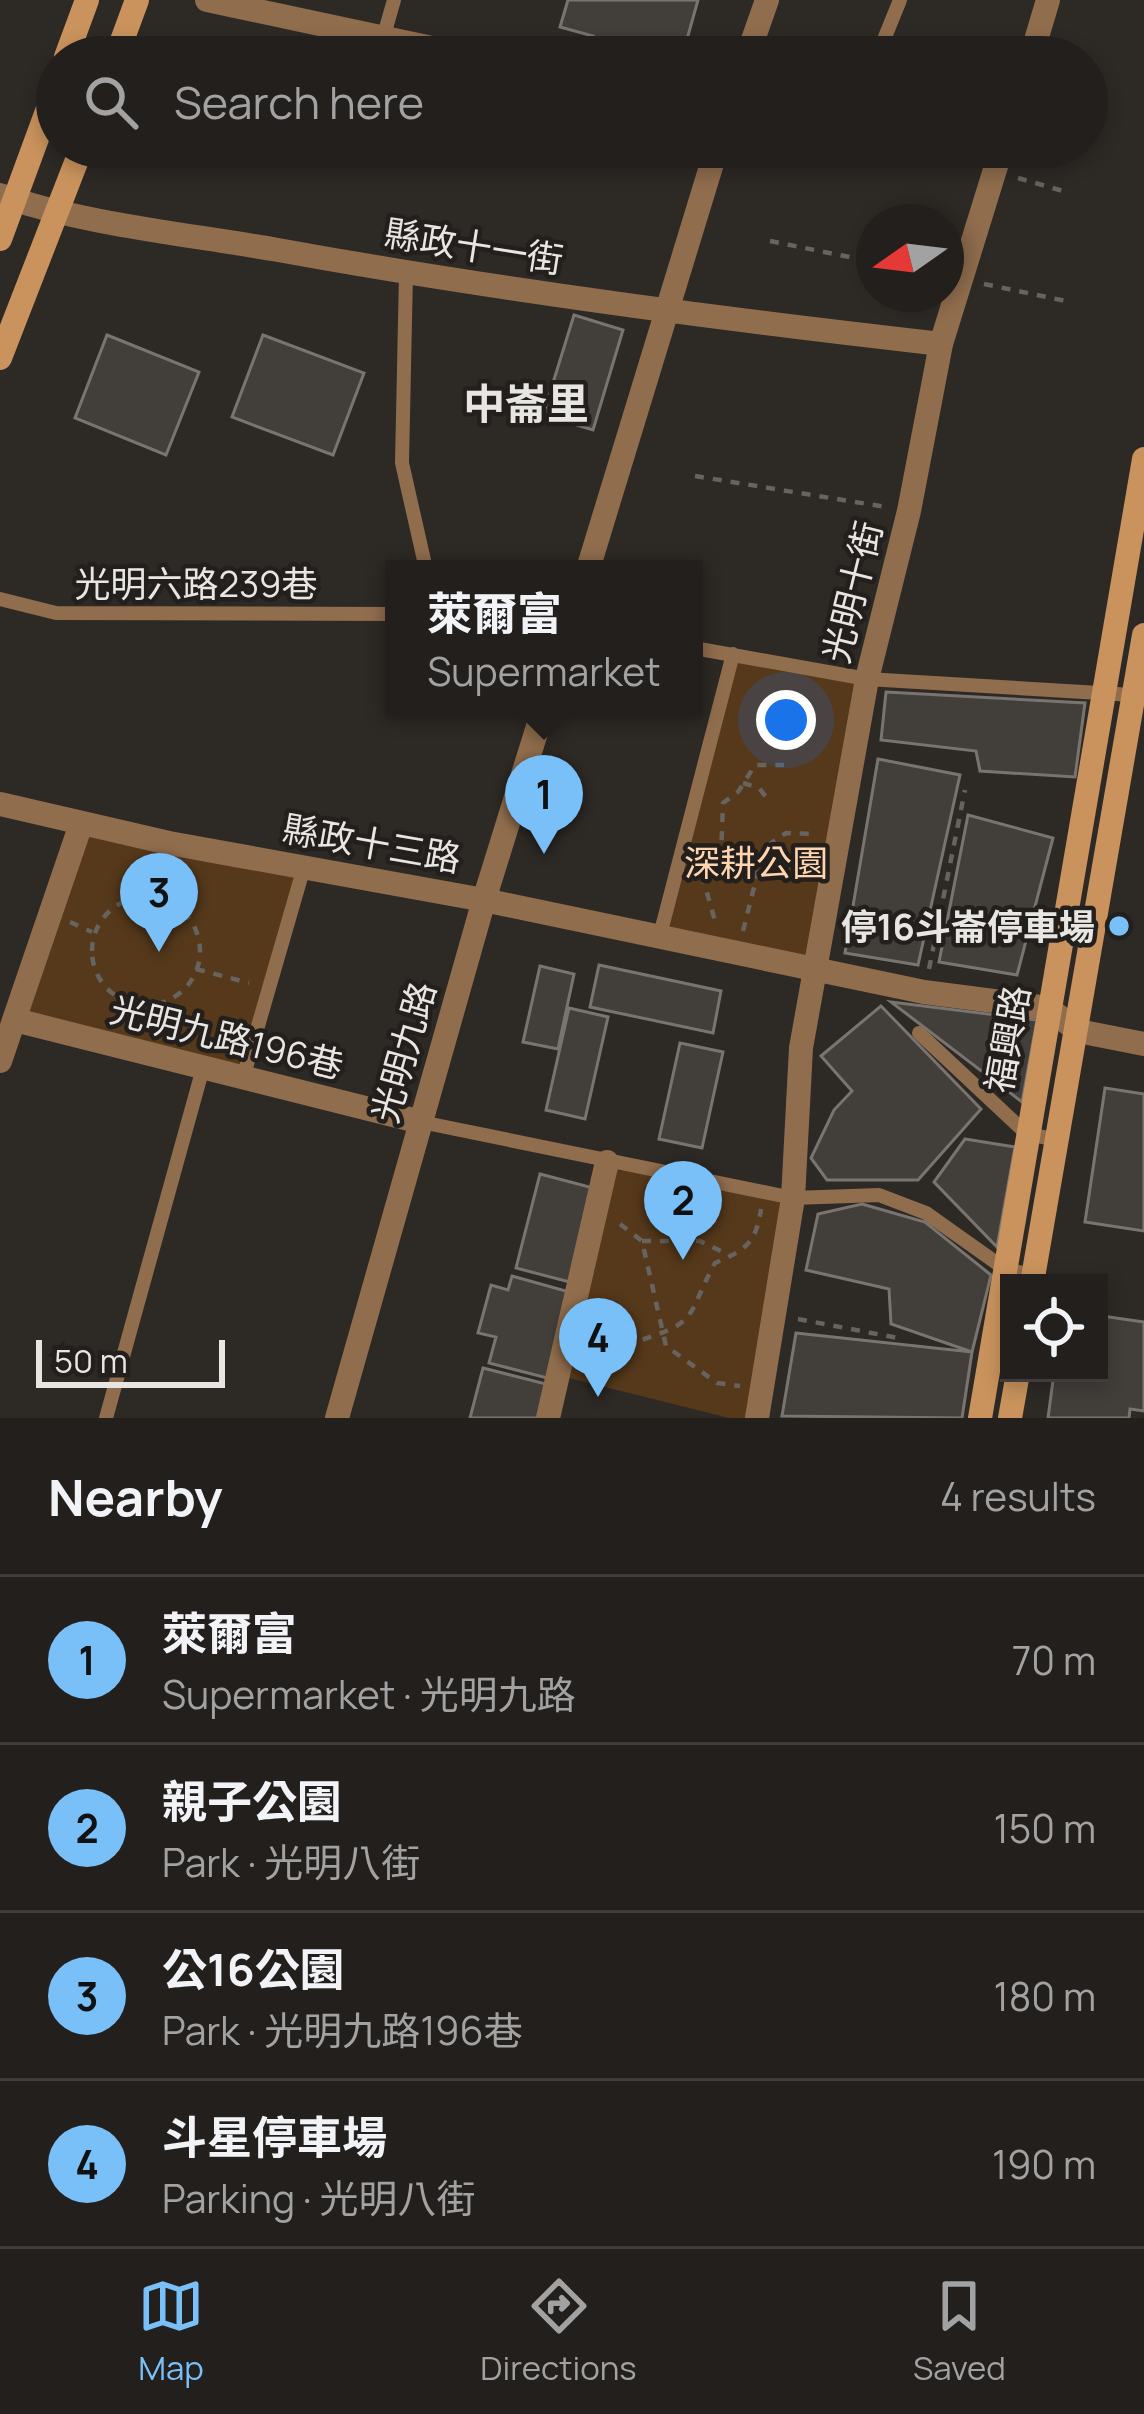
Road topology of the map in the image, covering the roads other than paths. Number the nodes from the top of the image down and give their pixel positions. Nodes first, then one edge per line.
1 (87, 0) edge
2 (137, 0) edge
3 (207, 0) edge
4 (394, 0) edge
5 (766, 0) edge
6 (900, 0) edge
7 (1048, 0) edge
8 (383, 35) junction
9 (74, 36) edge
10 (124, 36) edge
11 (387, 36) edge
12 (754, 36) edge
13 (885, 36) edge
14 (1037, 36) edge
15 (36, 132) edge
16 (74, 168) edge
17 (712, 168) edge
18 (996, 168) edge
19 (8, 197) edge
20 (58, 210) junction
21 (0, 239) edge
22 (406, 273) junction
23 (668, 313) junction
24 (941, 344) junction
25 (0, 358) edge
26 (1144, 459) edge
27 (424, 560) edge
28 (591, 560) edge
29 (0, 599) edge
30 (385, 614) edge
31 (1144, 635) edge
32 (703, 649) edge
33 (733, 654) junction
34 (867, 679) junction
35 (1106, 694) junction
36 (1133, 695) junction
37 (541, 716) edge
38 (0, 804) edge
39 (81, 824) junction
40 (304, 867) junction
41 (484, 900) junction
42 (660, 935) junction
43 (814, 967) junction
44 (1048, 1008) junction
45 (15, 1020) junction
46 (1078, 1031) junction
47 (920, 1033) dead end
48 (1144, 1045) edge
49 (0, 1061) edge
50 (203, 1068) junction
51 (243, 1078) junction
52 (421, 1122) junction
53 (1027, 1134) junction
54 (1059, 1140) junction
55 (607, 1162) junction
56 (793, 1198) junction
57 (1005, 1269) junction
58 (1019, 1274) edge
59 (1034, 1274) edge
60 (1016, 1382) edge
61 (106, 1418) edge
62 (337, 1418) edge
63 (548, 1418) edge
64 (758, 1418) edge
65 (980, 1418) edge
66 (1010, 1418) edge

1 - 9 street
2 - 10 street
3 - 8 street
4 - 8 lane
5 - 12 street
6 - 13 lane
7 - 14 street
8 - 11 street
15 - 19 street
16 - 20 street
17 - 23 street
18 - 24 street, 光明十街
19 - 20 street, 縣政十一街
19 - 21 street
20 - 22 street, 縣政十一街
20 - 25 street
22 - 23 street, 縣政十一街
22 - 27 lane
23 - 24 street, 縣政十一街
23 - 28 street
24 - 34 street, 光明十街
26 - 35 street, 福興路
29 - 30 lane, 光明六路239巷
31 - 36 street, 福興路
32 - 33 lane
33 - 34 lane
33 - 42 lane
34 - 35 lane
34 - 43 street, 光明十街
35 - 36 lane
35 - 44 street, 福興路
36 - 46 street, 福興路
37 - 41 street, 光明九路
38 - 39 street, 縣政十三路
39 - 40 street, 縣政十三路
39 - 45 street
40 - 41 street, 縣政十三路
40 - 51 lane
41 - 42 street, 縣政十三路
41 - 52 street, 光明九路
42 - 43 street, 縣政十三路
43 - 44 street, 縣政十三路
43 - 56 street, 光明十街
44 - 46 street
44 - 53 street, 福興路
45 - 49 street
45 - 50 street, 光明九路196巷
46 - 48 street
46 - 54 street, 福興路
47 - 53 lane
50 - 51 street, 光明九路196巷
50 - 61 lane
51 - 52 street, 光明九路196巷
52 - 55 lane
52 - 62 street, 光明九路
53 - 54 lane
53 - 57 street, 福興路
54 - 59 street, 福興路
55 - 56 lane
55 - 63 street
56 - 57 lane
56 - 64 street, 光明十街
57 - 58 lane
57 - 65 street, 福興路
60 - 66 street

